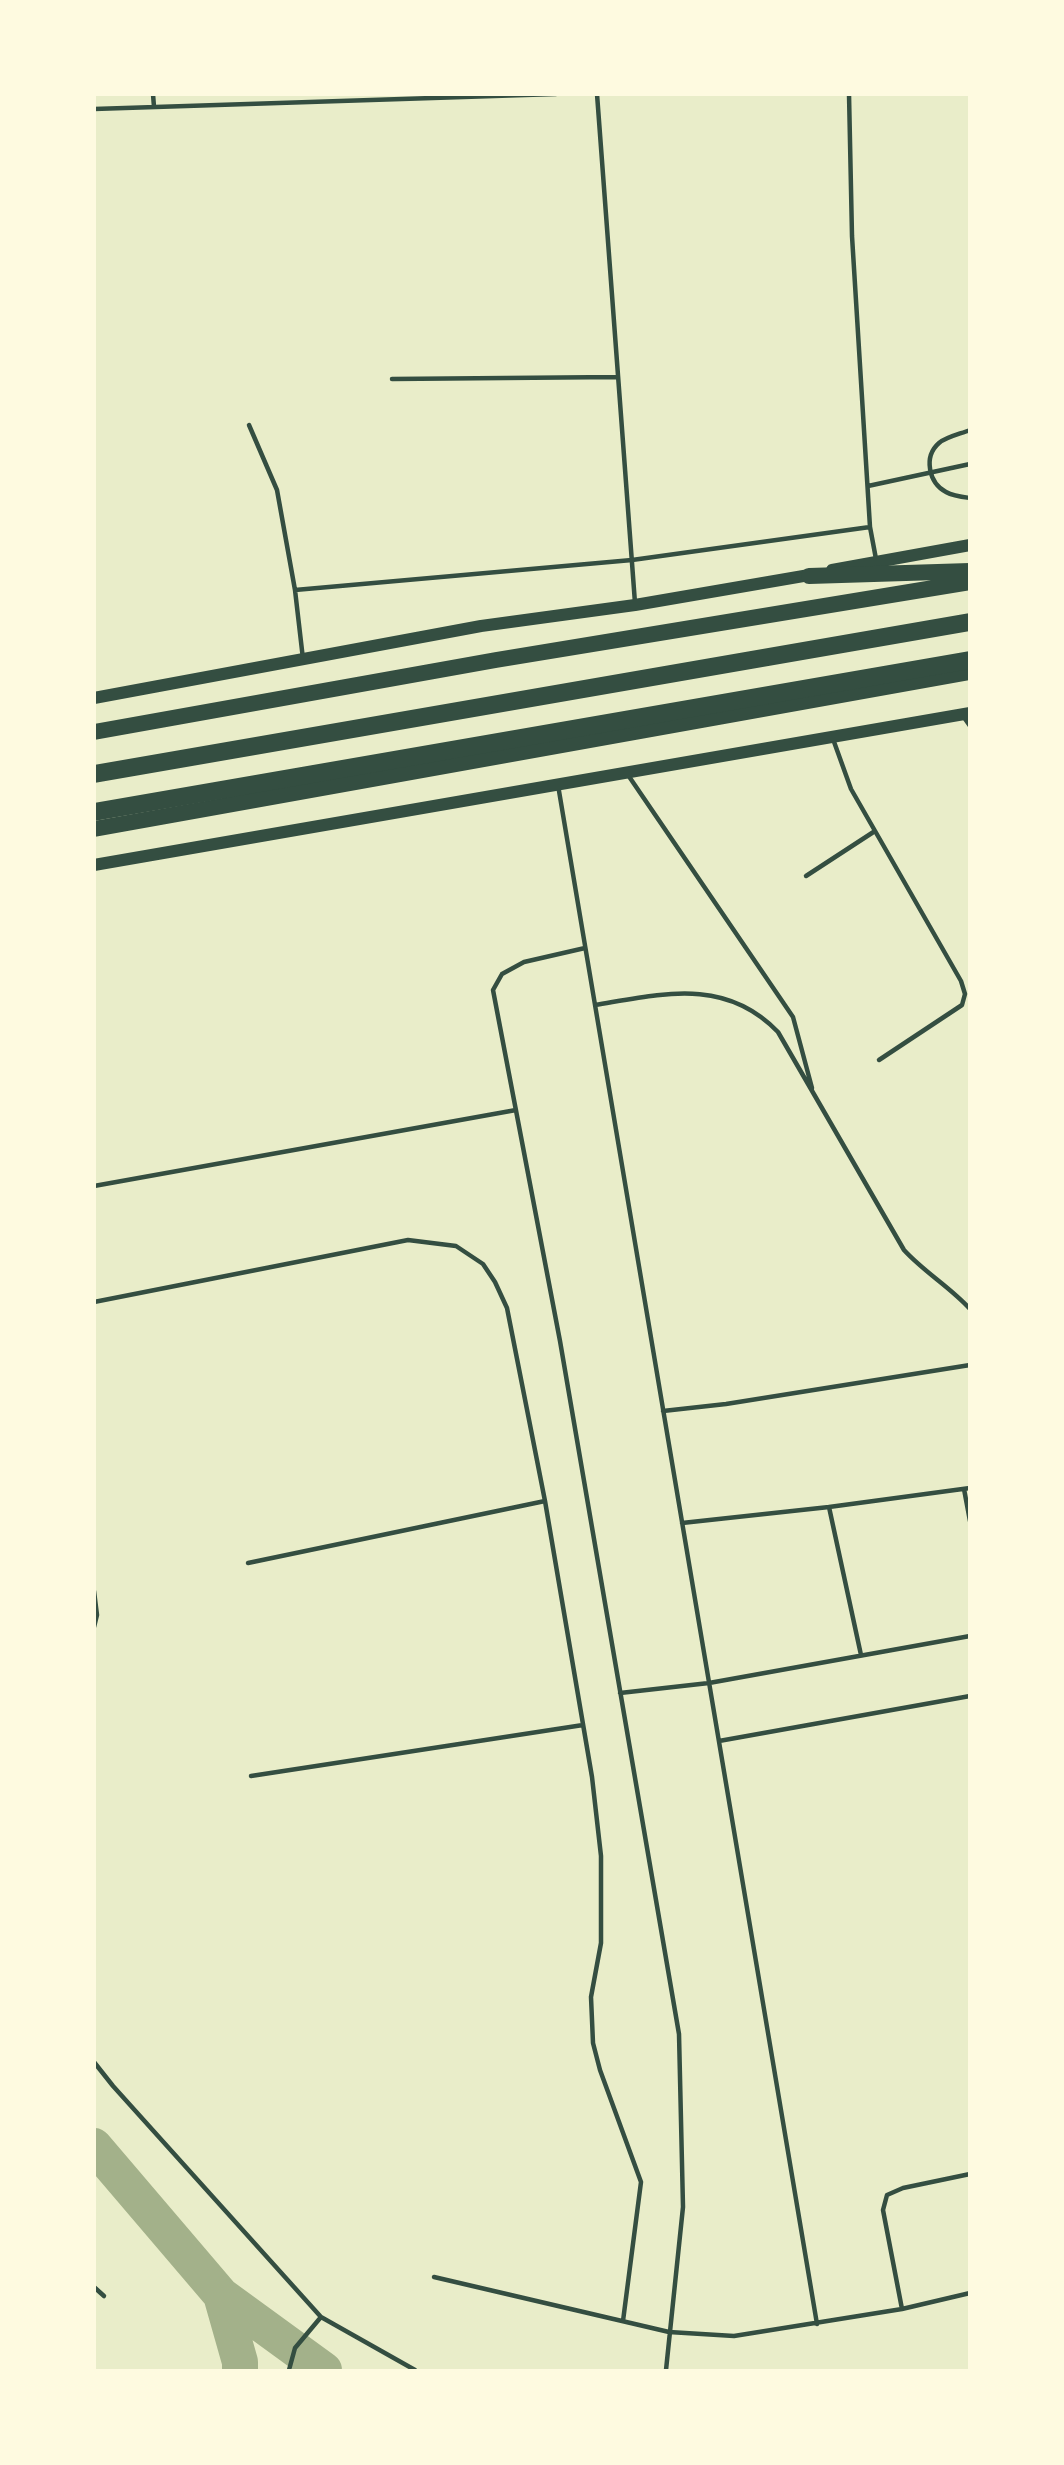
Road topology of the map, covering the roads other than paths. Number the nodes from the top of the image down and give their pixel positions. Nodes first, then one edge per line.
1 (153, 94) edge
2 (556, 94) edge
3 (597, 94) edge
4 (849, 94) edge
5 (471, 96) edge
6 (154, 107) junction
7 (94, 109) edge
8 (618, 377) junction
9 (392, 380) dead end
10 (249, 425) dead end
11 (969, 430) edge
12 (969, 464) edge
13 (930, 473) junction
14 (868, 486) junction
15 (969, 498) edge
16 (870, 526) junction
17 (969, 545) edge
18 (632, 560) junction
19 (877, 562) junction
20 (969, 571) edge
21 (809, 576) junction
22 (969, 582) edge
23 (295, 590) junction
24 (635, 605) junction
25 (969, 622) edge
26 (303, 659) junction
27 (969, 660) edge
28 (969, 672) edge
29 (94, 698) edge
30 (965, 713) edge
31 (969, 726) edge
32 (94, 732) edge
33 (832, 736) junction
34 (627, 772) junction
35 (94, 774) edge
36 (558, 784) junction
37 (94, 812) edge
38 (94, 829) edge
39 (875, 831) junction
40 (94, 865) edge
41 (806, 876) dead end
42 (585, 948) junction
43 (595, 1005) junction
44 (879, 1060) dead end
45 (814, 1096) junction
46 (516, 1110) junction
47 (94, 1186) edge
48 (94, 1302) edge
49 (969, 1309) edge
50 (969, 1365) edge
51 (663, 1411) junction
52 (967, 1488) edge
53 (545, 1501) junction
54 (830, 1507) junction
55 (969, 1521) edge
56 (682, 1523) junction
57 (248, 1563) dead end
58 (94, 1591) edge
59 (94, 1627) edge
60 (969, 1636) edge
61 (861, 1655) junction
62 (709, 1683) junction
63 (620, 1693) junction
64 (969, 1696) edge
65 (583, 1725) junction
66 (719, 1741) junction
67 (251, 1776) dead end
68 (94, 2062) edge
69 (969, 2174) edge
70 (434, 2277) dead end
71 (94, 2287) edge
72 (969, 2293) edge
73 (104, 2296) dead end
74 (902, 2309) junction
75 (321, 2317) junction
76 (623, 2321) junction
77 (817, 2324) junction
78 (669, 2332) junction
79 (289, 2370) edge
80 (415, 2370) edge
81 (666, 2370) edge

1 - 6 lane
2 - 5 lane
3 - 8 lane
4 - 14 lane
5 - 6 lane
6 - 7 lane
8 - 9 lane
8 - 18 lane
10 - 23 lane
11 - 13 lane
12 - 13 lane
13 - 14 lane
13 - 15 lane
14 - 16 lane
16 - 18 lane
16 - 19 lane
17 - 19 main road
18 - 23 lane
18 - 24 lane
19 - 21 main road
20 - 21 highway
21 - 24 main road
22 - 32 highway
23 - 26 lane
24 - 26 main road
25 - 35 highway
26 - 29 main road
27 - 37 highway
28 - 38 highway
30 - 31 lane
30 - 33 main road
33 - 34 main road
33 - 39 lane
34 - 36 main road
34 - 45 lane
36 - 40 main road
36 - 42 lane
39 - 41 lane
39 - 44 lane
42 - 43 lane
42 - 46 lane
43 - 45 lane
43 - 51 lane
45 - 49 lane
46 - 47 lane
46 - 63 lane
48 - 53 lane
50 - 51 lane
51 - 56 lane
52 - 54 lane
52 - 55 lane
53 - 57 lane
53 - 65 lane
54 - 56 lane
54 - 61 lane
56 - 62 lane
58 - 59 lane
60 - 61 lane
61 - 62 lane
62 - 63 lane
62 - 66 lane
63 - 78 lane
64 - 66 lane
65 - 67 lane
65 - 76 lane
66 - 77 lane
68 - 75 lane
69 - 74 lane
70 - 76 lane
71 - 73 lane
72 - 74 lane
74 - 77 lane
75 - 79 lane
75 - 80 lane
76 - 78 lane
77 - 78 lane
78 - 81 lane

